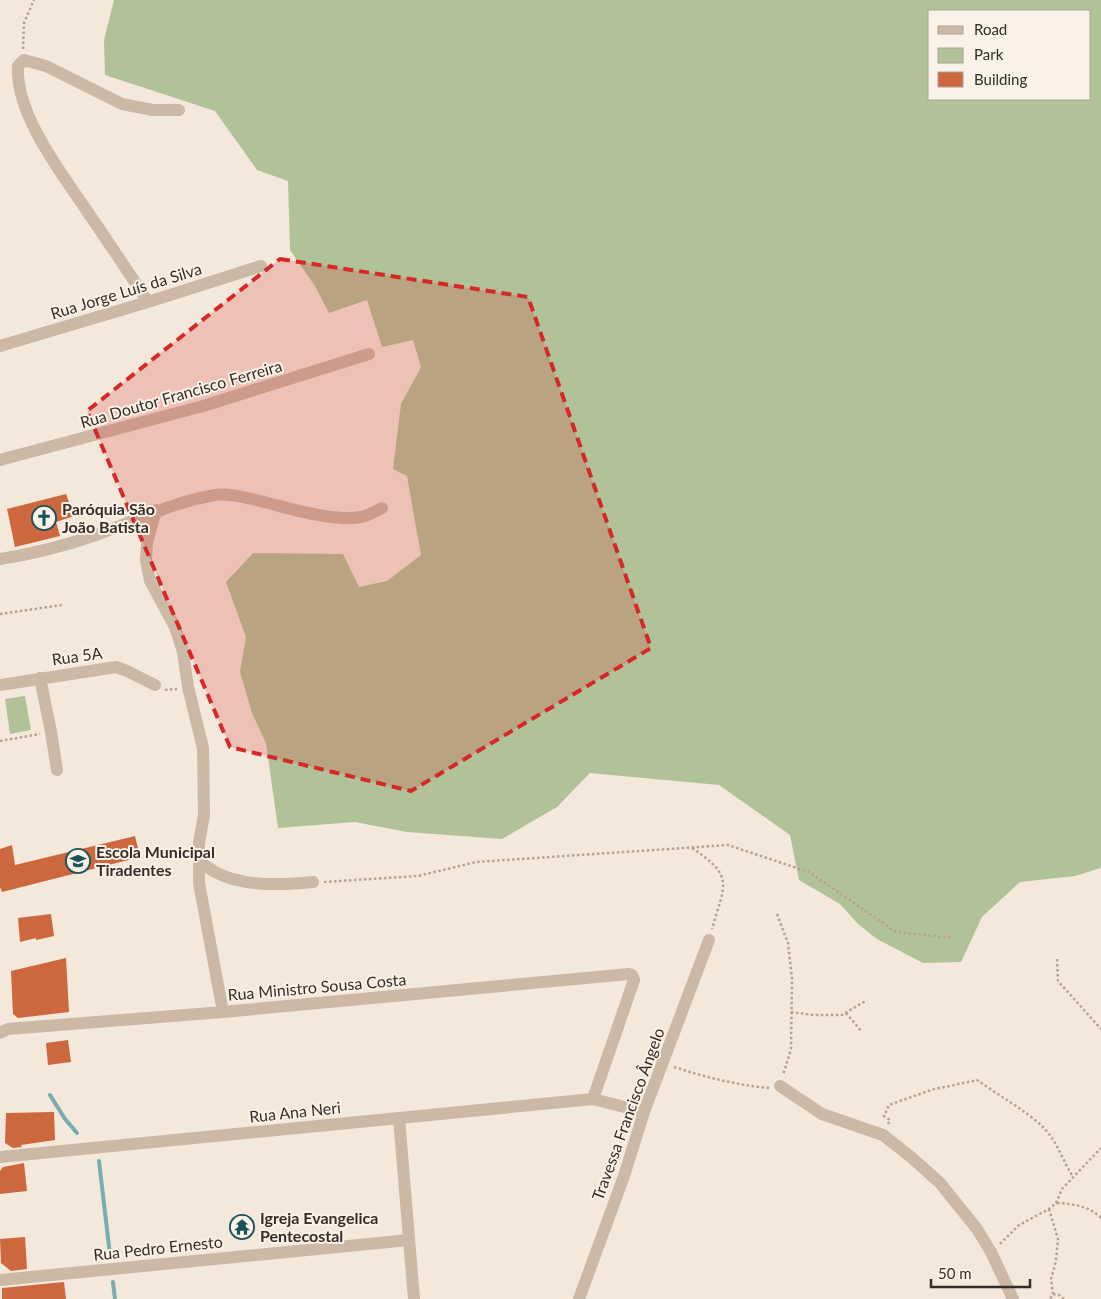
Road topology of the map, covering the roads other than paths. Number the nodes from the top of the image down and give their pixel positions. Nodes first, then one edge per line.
1 (179, 110) dead end
2 (261, 266) dead end
3 (148, 302) junction
4 (0, 346) edge
5 (369, 354) dead end
6 (0, 460) edge
7 (382, 508) dead end
8 (156, 510) junction
9 (0, 559) edge
10 (40, 678) junction
11 (0, 685) edge
12 (155, 685) road end
13 (57, 770) dead end
14 (199, 861) junction
15 (313, 882) road end
16 (709, 940) road end
17 (223, 1012) junction
18 (0, 1033) edge
19 (780, 1086) road end
20 (593, 1099) junction
21 (644, 1112) junction
22 (399, 1118) junction
23 (0, 1156) edge
24 (409, 1240) junction
25 (0, 1280) edge
26 (414, 1299) edge
27 (579, 1299) edge
28 (1013, 1299) edge

1 - 3 street
2 - 3 street, Rua Jorge Luís da Silva
3 - 4 street, Rua Jorge Luís da Silva
5 - 6 street, Rua Doutor Francisco Ferreira
7 - 8 street
8 - 9 street
8 - 14 street
10 - 11 street, Rua 5A
10 - 12 street, Rua 5A
10 - 13 street
14 - 15 street
14 - 17 street
16 - 21 street, Travessa Francisco Ângelo
17 - 18 street, Rua Ministro Sousa Costa
17 - 20 street, Rua Ministro Sousa Costa
19 - 28 street
20 - 21 street, Rua Ana Neri
20 - 22 street, Rua Ana Neri
21 - 27 street, Travessa Francisco Ângelo
22 - 23 street, Rua Ana Neri
22 - 24 street
24 - 25 street, Rua Pedro Ernesto
24 - 26 street

